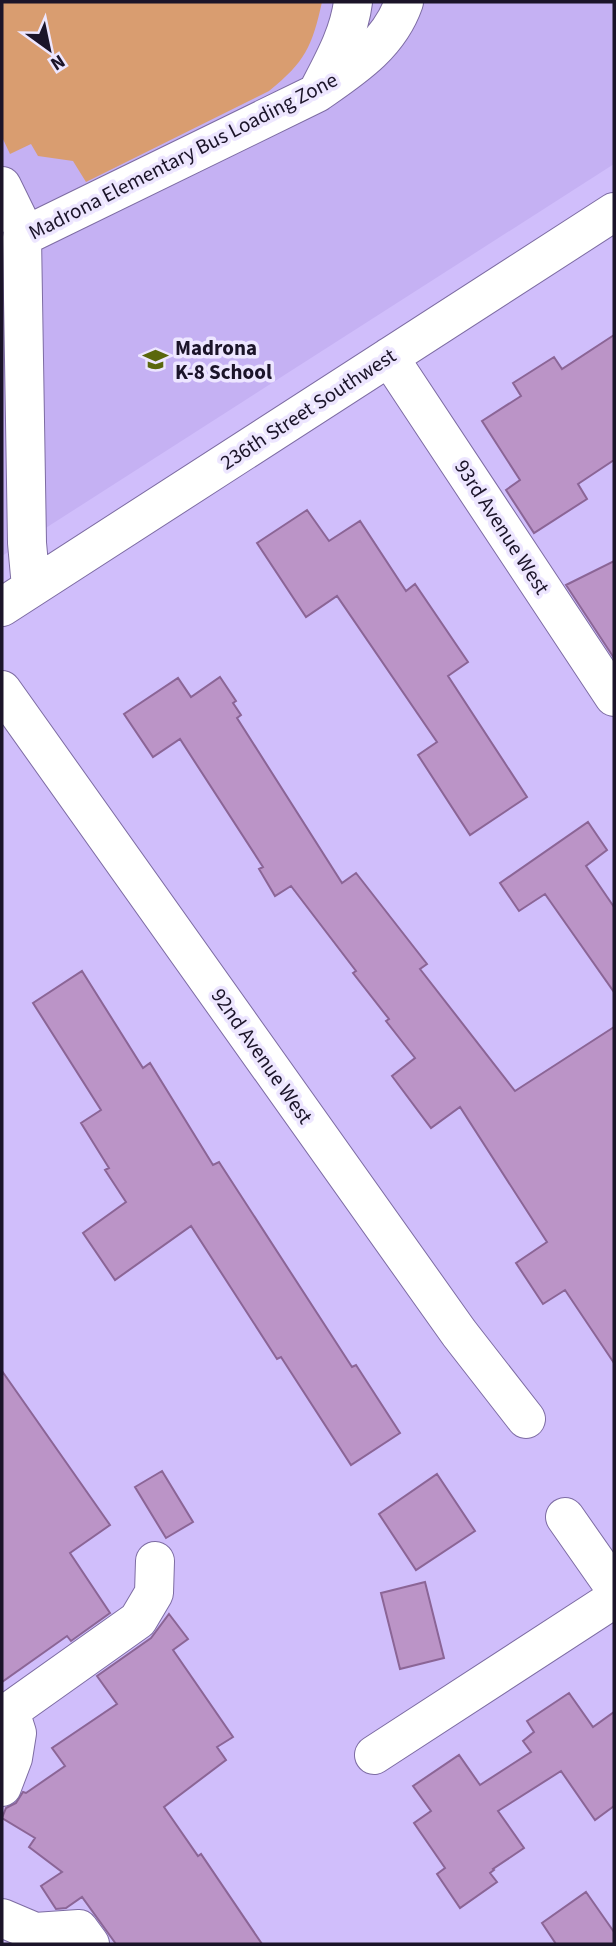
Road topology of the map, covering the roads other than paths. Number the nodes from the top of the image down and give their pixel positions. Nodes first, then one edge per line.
1 (353, 2) edge
2 (404, 2) edge
3 (317, 93) junction
4 (2, 186) edge
5 (614, 212) edge
6 (26, 235) junction
7 (389, 357) junction
8 (16, 597) edge
9 (2, 690) edge
10 (614, 698) edge
11 (526, 1419) dead end
12 (565, 1517) dead end
13 (155, 1561) dead end
14 (614, 1587) edge
15 (614, 1599) edge
16 (374, 1755) dead end
17 (2, 1787) edge
18 (2, 1918) edge
19 (90, 1944) edge

1 - 3 street
2 - 3 street, Madrona Elementary Bus Loading Zone
3 - 6 street, Madrona Elementary Bus Loading Zone
4 - 6 street
5 - 7 street, 236th Street Southwest
6 - 8 street, Madrona Elementary Bus Loading Zone
7 - 8 street, 236th Street Southwest
7 - 10 street, 93rd Avenue West
9 - 11 street, 92nd Avenue West
12 - 14 street
13 - 17 street
15 - 16 street
18 - 19 street

